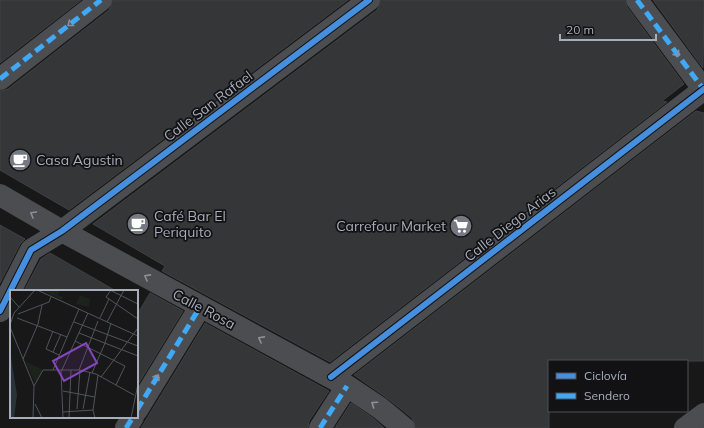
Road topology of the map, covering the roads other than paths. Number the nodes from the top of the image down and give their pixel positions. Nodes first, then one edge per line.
1 (101, 0) edge
2 (369, 0) edge
3 (637, 0) edge
4 (0, 79) edge
5 (704, 90) edge
6 (0, 195) edge
7 (62, 231) junction
8 (11, 290) edge
9 (10, 291) edge
10 (200, 307) junction
11 (0, 311) edge
12 (339, 381) junction
13 (138, 408) edge
14 (704, 414) edge
15 (132, 418) edge
16 (126, 428) edge
17 (320, 428) edge
18 (404, 428) edge
19 (685, 428) edge

1 -> 4 street
2 - 7 street, Calle San Rafael
3 -> 5 street
5 - 12 street, Calle Diego Arias
7 -> 6 street, Calle Rosa
7 - 8 street, Calle San Rafael
10 -> 7 street, Calle Rosa
9 - 11 street, Calle San Rafael
12 -> 10 street, Calle Rosa
13 -> 10 street
12 - 17 street, Calle Diego Arias
18 -> 12 street, Calle Rosa
14 - 19 street
15 - 16 street

